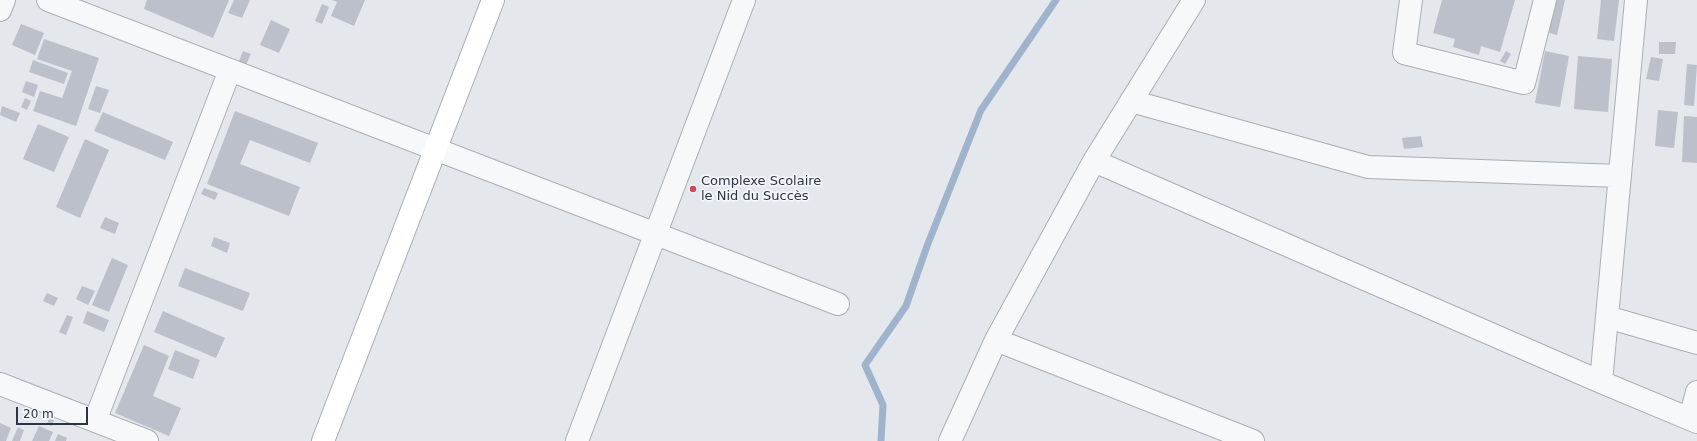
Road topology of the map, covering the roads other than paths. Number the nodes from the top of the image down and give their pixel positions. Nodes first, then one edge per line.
1 (4, 0) edge
2 (48, 0) edge
3 (493, 0) edge
4 (744, 0) edge
5 (1194, 0) edge
6 (1411, 0) edge
7 (1544, 0) edge
8 (1636, 0) edge
9 (0, 10) edge
10 (230, 70) junction
11 (1131, 101) junction
12 (435, 149) junction
13 (1094, 161) junction
14 (1620, 176) junction
15 (655, 234) junction
16 (838, 304) dead end
17 (1607, 316) junction
18 (996, 340) junction
19 (1697, 342) edge
20 (1601, 382) junction
21 (0, 384) edge
22 (1697, 392) edge
23 (1694, 420) edge
24 (95, 421) junction
25 (147, 441) edge
26 (323, 441) edge
27 (577, 441) edge
28 (950, 441) edge
29 (1253, 441) edge

1 - 9 street
2 - 10 street
3 - 12 main road
4 - 15 street
5 - 11 street
6 - 7 street
8 - 14 street
10 - 12 street
10 - 24 street
11 - 13 street
11 - 14 street
12 - 15 street
12 - 26 main road
13 - 18 street
13 - 20 street
14 - 17 street
15 - 16 street
15 - 27 street
17 - 19 street
17 - 20 street
18 - 28 street
18 - 29 street
20 - 23 street
21 - 24 street
22 - 23 street
24 - 25 street

